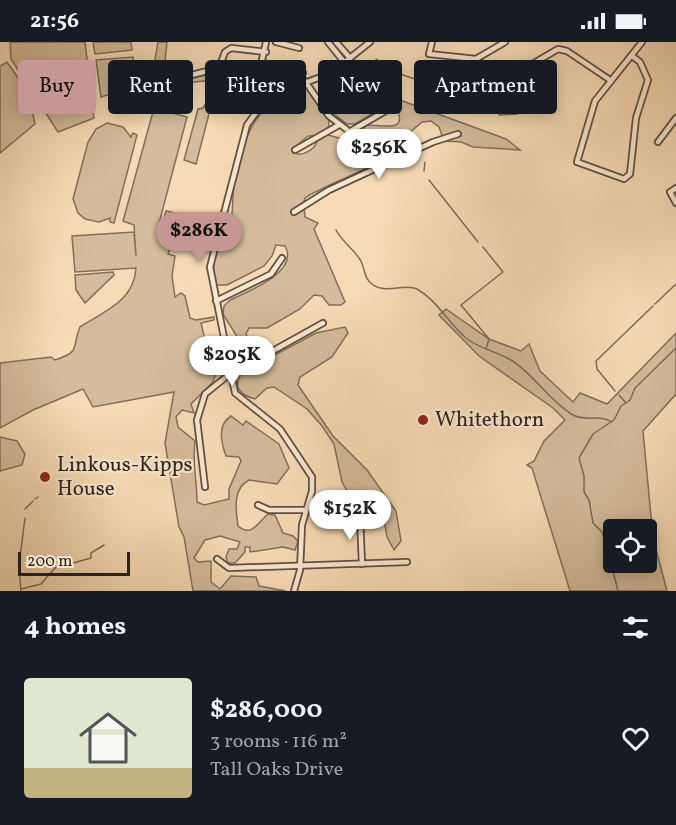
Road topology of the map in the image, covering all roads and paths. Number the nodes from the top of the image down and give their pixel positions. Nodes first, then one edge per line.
1 (266, 42) edge
2 (276, 42) edge
3 (328, 42) edge
4 (336, 42) edge
5 (370, 42) edge
6 (432, 42) edge
7 (505, 42) edge
8 (642, 42) edge
9 (299, 48) dead end
10 (266, 52) junction
11 (632, 56) junction
12 (350, 58) junction
13 (477, 59) junction
14 (264, 60) edge
15 (342, 60) edge
16 (347, 60) edge
17 (193, 75) edge
18 (610, 80) junction
19 (306, 83) edge
20 (255, 114) edge
21 (380, 114) edge
22 (676, 118) edge
23 (339, 125) junction
24 (349, 132) junction
25 (458, 134) dead end
26 (658, 142) dead end
27 (295, 150) dead end
28 (384, 166) junction
29 (676, 188) edge
30 (676, 203) edge
31 (294, 212) dead end
32 (282, 258) dead end
33 (216, 301) junction
34 (323, 323) dead end
35 (230, 375) junction
36 (205, 487) dead end
37 (258, 505) dead end
38 (306, 510) junction
39 (360, 518) dead end
40 (217, 559) dead end
41 (407, 562) dead end
42 (362, 564) junction
43 (300, 566) junction
44 (294, 591) edge

1 - 10 street
2 - 9 street
3 - 15 street
4 - 12 street
5 - 12 street
6 - 13 street
7 - 13 street
8 - 11 street
10 - 14 street
10 - 17 street
11 - 18 street
11 - 18 street
12 - 16 street
13 - 18 street
19 - 23 street
20 - 33 street
21 - 24 street
22 - 26 street
23 - 24 street
23 - 27 street
24 - 28 street
25 - 28 street
28 - 31 street
29 - 30 street
32 - 33 street
33 - 35 street
34 - 35 street
35 - 36 street
35 - 38 street
37 - 38 street
38 - 43 street
39 - 42 street
40 - 43 street
41 - 42 street
42 - 43 street
43 - 44 street

